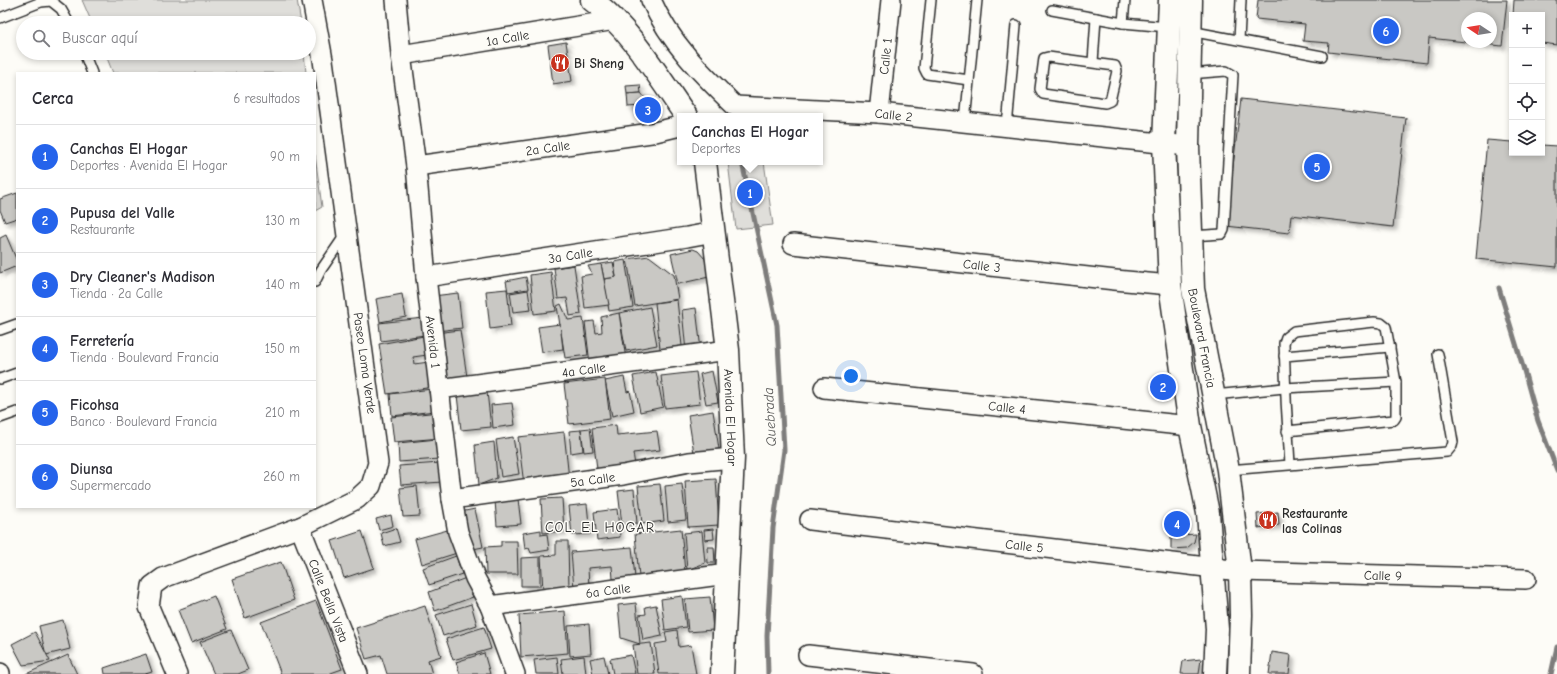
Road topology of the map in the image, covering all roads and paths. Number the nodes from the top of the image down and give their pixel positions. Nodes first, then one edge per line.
1 (312, 0) edge
2 (396, 0) edge
3 (592, 0) edge
4 (651, 0) edge
5 (891, 0) edge
6 (931, 0) edge
7 (978, 0) edge
8 (1125, 0) edge
9 (1170, 0) edge
10 (1191, 0) edge
11 (1241, 0) edge
12 (1052, 10) dead end
13 (65, 16) edge
14 (315, 16) edge
15 (0, 18) edge
16 (1096, 18) junction
17 (615, 20) junction
18 (316, 22) edge
19 (1123, 23) junction
20 (1016, 25) dead end
21 (1168, 27) junction
22 (1190, 31) junction
23 (1240, 40) junction
24 (401, 55) junction
25 (1322, 56) dead end
26 (87, 60) edge
27 (1093, 62) junction
28 (92, 72) edge
29 (1189, 74) junction
30 (969, 80) junction
31 (729, 111) edge
32 (684, 113) edge
33 (878, 113) junction
34 (964, 122) junction
35 (677, 127) edge
36 (1007, 127) junction
37 (1164, 143) junction
38 (1188, 146) junction
39 (705, 165) edge
40 (416, 166) junction
41 (347, 232) junction
42 (714, 232) junction
43 (1191, 236) junction
44 (793, 244) dead end
45 (426, 277) junction
46 (316, 280) edge
47 (1170, 285) junction
48 (16, 324) edge
49 (0, 330) edge
50 (1390, 347) junction
51 (728, 350) junction
52 (1438, 354) dead end
53 (1284, 356) junction
54 (16, 373) edge
55 (0, 379) edge
56 (1396, 382) junction
57 (439, 388) junction
58 (824, 388) dead end
59 (1284, 388) junction
60 (1214, 395) junction
61 (16, 412) edge
62 (0, 418) edge
63 (1190, 426) junction
64 (1287, 431) junction
65 (733, 458) junction
66 (1290, 464) junction
67 (1228, 470) junction
68 (452, 499) junction
69 (810, 520) dead end
70 (300, 527) junction
71 (1212, 568) junction
72 (1240, 571) junction
73 (727, 574) junction
74 (1526, 579) dead end
75 (490, 606) junction
76 (808, 655) dead end
77 (177, 674) edge
78 (358, 674) edge
79 (515, 674) edge
80 (722, 674) edge
81 (973, 674) edge
82 (1215, 674) edge
83 (1239, 674) edge

1 - 14 street, Paseo Loma Verde
2 - 24 street, Avenida 1
3 - 17 street
4 - 31 street, Calle 2
5 - 33 street, Calle 1
6 - 30 lane
7 - 30 lane
8 - 19 lane
9 - 21 street, Boulevard Francia
10 - 22 street, Boulevard Francia
11 - 23 lane
12 - 16 lane
13 - 15 lane
16 - 19 lane
16 - 27 lane
17 - 24 street, 1a Calle
17 - 32 street
18 - 41 street, Paseo Loma Verde
19 - 21 lane
20 - 36 lane
21 - 37 street, Boulevard Francia
22 - 23 lane
22 - 29 street, Boulevard Francia
23 - 25 lane
24 - 40 street, Avenida 1
26 - 28 lane
27 - 27 lane
29 - 38 street, Boulevard Francia
29 - 43 lane
30 - 34 lane
31 - 33 street, Calle 2
33 - 34 street, Calle 2
34 - 36 street, Calle 2
35 - 40 street, 2a Calle
36 - 37 street, Calle 2
37 - 38 street, Calle 2
37 - 47 street, Boulevard Francia
38 - 43 street, Boulevard Francia
39 - 42 street, Avenida El Hogar
40 - 45 street, Avenida 1
41 - 46 lane
41 - 70 street, Paseo Loma Verde
42 - 45 street, 3a Calle
42 - 51 street, Avenida El Hogar
43 - 60 street, Boulevard Francia
44 - 47 street, Calle 3
45 - 57 street, Avenida 1
47 - 63 street, Boulevard Francia
48 - 49 lane
50 - 53 lane
50 - 53 lane
50 - 56 lane
51 - 57 street, 4a Calle
51 - 65 street, Avenida El Hogar
52 - 66 lane
53 - 59 lane
54 - 55 lane
56 - 59 lane
56 - 64 lane
57 - 68 street, Avenida 1
58 - 63 street, Calle 4
59 - 60 lane
59 - 64 lane
60 - 67 street, Boulevard Francia
61 - 62 lane
63 - 71 street, Boulevard Francia
64 - 66 lane
65 - 68 street, 5a Calle
65 - 73 street, Avenida El Hogar
66 - 67 lane
67 - 72 street, Boulevard Francia
68 - 75 street, Avenida 1
69 - 71 street, Calle 5
70 - 77 street, Paseo Loma Verde
70 - 78 street, Calle Bella Vista
71 - 72 street, Calle 5
71 - 82 street, Boulevard Francia
72 - 74 street, Calle 9
72 - 83 street, Boulevard Francia
73 - 75 street, 6a Calle
73 - 80 street, Avenida El Hogar
75 - 79 street, Avenida 1
76 - 81 street

